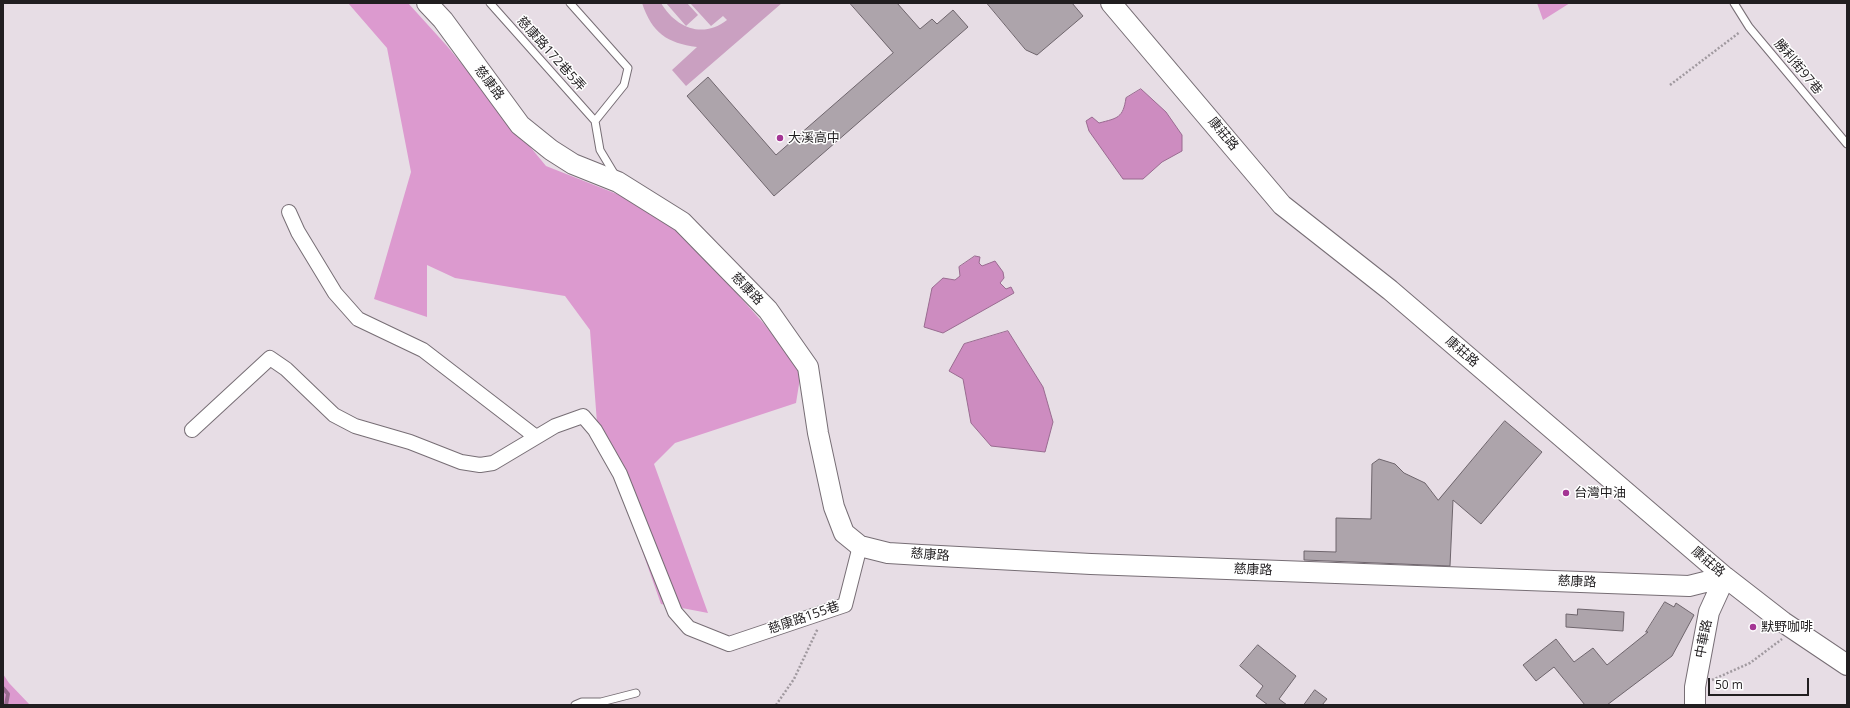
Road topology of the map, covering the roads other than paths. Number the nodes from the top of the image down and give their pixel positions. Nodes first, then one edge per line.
1 (427, 3) edge
2 (490, 3) edge
3 (570, 3) edge
4 (1111, 3) edge
5 (1734, 3) edge
6 (595, 121) junction
7 (1847, 144) edge
8 (618, 182) junction
9 (289, 212) dead end
10 (192, 430) dead end
11 (536, 437) junction
12 (860, 546) junction
13 (1725, 577) junction
14 (1847, 665) edge
15 (636, 693) dead end
16 (1695, 696) edge
17 (575, 705) edge

1 - 8 street, 慈康路
2 - 6 lane, 慈康路172巷5弄
3 - 6 lane
4 - 13 street, 康莊路
5 - 7 lane, 勝利街97巷
6 - 8 lane
8 - 12 street, 慈康路
9 - 11 street
10 - 11 street
11 - 12 street, 慈康路155巷
12 - 13 street, 慈康路
13 - 14 street, 康莊路
13 - 16 street, 中華路
15 - 17 lane

